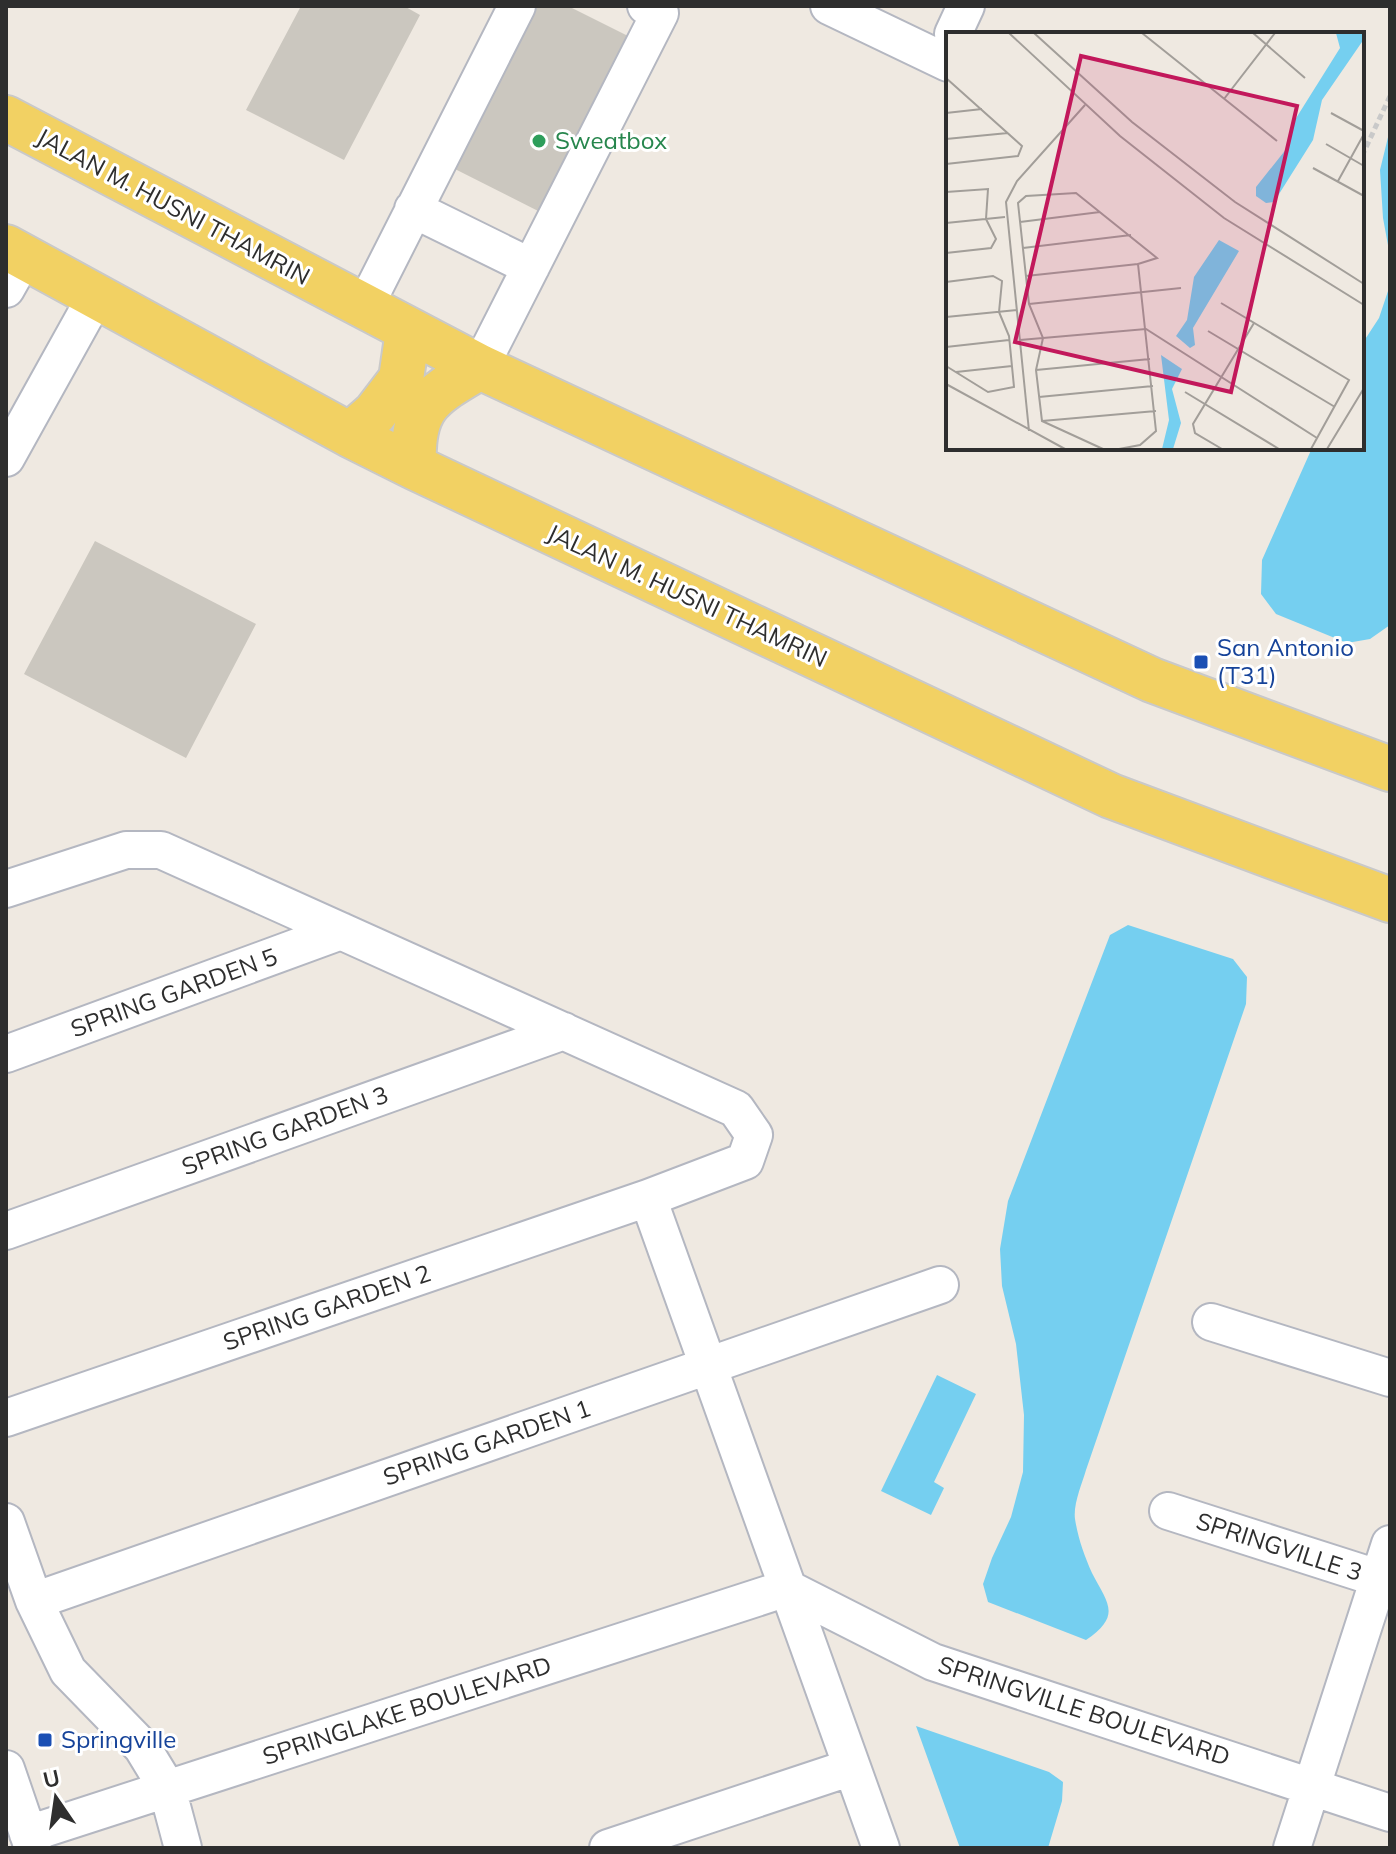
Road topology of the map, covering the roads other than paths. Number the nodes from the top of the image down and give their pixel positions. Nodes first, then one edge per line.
1 (517, 6) edge
2 (646, 6) edge
3 (829, 6) edge
4 (966, 6) edge
5 (955, 32) edge
6 (946, 49) edge
7 (6, 118) edge
8 (413, 209) junction
9 (12, 264) edge
10 (531, 267) junction
11 (96, 296) junction
12 (364, 308) junction
13 (408, 331) junction
14 (480, 367) junction
15 (350, 435) junction
16 (6, 458) edge
17 (414, 467) junction
18 (1390, 769) edge
19 (6, 889) edge
20 (1390, 900) edge
21 (341, 931) junction
22 (564, 1031) junction
23 (6, 1054) edge
24 (648, 1198) junction
25 (6, 1231) edge
26 (940, 1285) dead end
27 (1211, 1322) dead end
28 (708, 1366) junction
29 (1390, 1378) edge
30 (6, 1418) edge
31 (1168, 1511) dead end
32 (6, 1522) edge
33 (1390, 1544) edge
34 (1384, 1580) edge
35 (787, 1588) junction
36 (34, 1601) junction
37 (852, 1767) junction
38 (6, 1769) edge
39 (1311, 1787) junction
40 (167, 1788) junction
41 (1390, 1813) edge
42 (30, 1841) edge
43 (183, 1848) edge
44 (608, 1848) edge
45 (881, 1848) edge
46 (1292, 1848) edge

1 - 8 street
2 - 10 street
3 - 6 street
4 - 5 street
7 - 12 main road, JALAN M. HUSNI THAMRIN
8 - 10 street
8 - 12 street
9 - 11 main road, JALAN M. HUSNI THAMRIN
10 - 14 street
11 - 15 main road, JALAN M. HUSNI THAMRIN
11 - 16 street
12 - 13 main road, JALAN M. HUSNI THAMRIN
13 - 14 main road, JALAN M. HUSNI THAMRIN
13 - 15 main road
14 - 17 main road
14 - 18 main road, JALAN M. HUSNI THAMRIN
15 - 17 main road, JALAN M. HUSNI THAMRIN
17 - 20 main road, JALAN M. HUSNI THAMRIN
19 - 21 street
21 - 22 street
21 - 23 street, SPRING GARDEN 5
22 - 24 street, SPRING GARDEN 2
22 - 25 street, SPRING GARDEN 3
24 - 28 street
24 - 30 street, SPRING GARDEN 2
26 - 28 street, SPRING GARDEN 1
27 - 29 street
28 - 35 street
28 - 36 street, SPRING GARDEN 1
31 - 34 street, SPRINGVILLE 3
32 - 36 street
33 - 34 street
34 - 39 street
35 - 37 street
35 - 39 street, SPRINGVILLE BOULEVARD
35 - 40 street, SPRINGLAKE BOULEVARD
36 - 40 street
37 - 44 street
37 - 45 street
38 - 42 street
39 - 41 street, SPRINGVILLE BOULEVARD
39 - 46 street
40 - 42 street, SPRINGLAKE BOULEVARD
40 - 43 street

